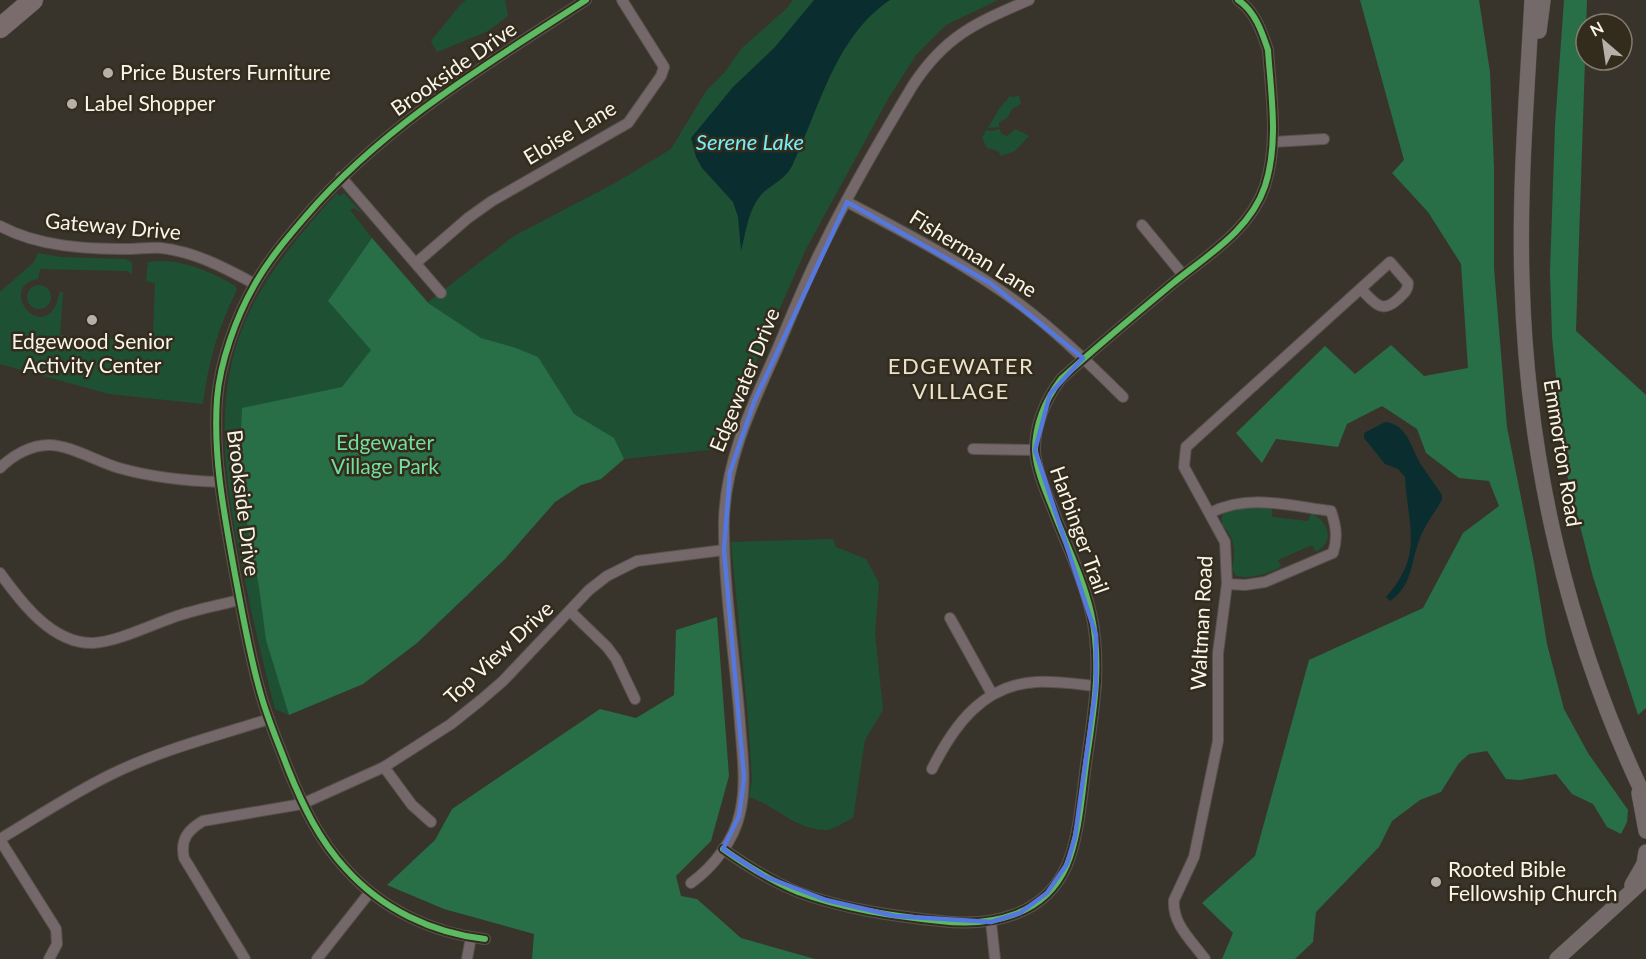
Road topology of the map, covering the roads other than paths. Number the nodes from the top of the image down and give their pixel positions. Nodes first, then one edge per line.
1 (33, 0) edge
2 (586, 0) edge
3 (622, 0) edge
4 (1029, 0) edge
5 (1532, 0) edge
6 (1543, 0) edge
7 (1247, 2) edge
8 (0, 28) edge
9 (1527, 96) junction
10 (1324, 139) dead end
11 (1273, 142) junction
12 (341, 177) junction
13 (847, 202) junction
14 (1142, 225) dead end
15 (0, 226) edge
16 (416, 263) junction
17 (1183, 275) junction
18 (255, 284) junction
19 (1361, 289) junction
20 (441, 293) dead end
21 (1083, 358) junction
22 (1123, 397) dead end
23 (973, 449) dead end
24 (1035, 450) junction
25 (0, 468) edge
26 (220, 482) junction
27 (1210, 513) junction
28 (723, 550) junction
29 (0, 573) edge
30 (1227, 584) junction
31 (240, 600) junction
32 (571, 612) junction
33 (950, 618) dead end
34 (1096, 686) junction
35 (992, 694) junction
36 (635, 699) dead end
37 (269, 719) junction
38 (384, 767) junction
39 (932, 769) dead end
40 (1642, 791) edge
41 (302, 804) junction
42 (431, 822) dead end
43 (1646, 831) edge
44 (0, 839) edge
45 (723, 849) junction
46 (1646, 852) edge
47 (1646, 878) edge
48 (691, 883) dead end
49 (370, 892) junction
50 (1646, 894) edge
51 (1623, 899) junction
52 (992, 922) junction
53 (471, 938) junction
54 (485, 939) dead end
55 (49, 959) edge
56 (245, 959) edge
57 (317, 959) edge
58 (467, 959) edge
59 (995, 959) edge
60 (1204, 959) edge
61 (1557, 959) edge

1 - 8 highway
2 - 12 street, Brookside Drive
3 - 16 street, Eloise Lane
4 - 13 street, Edgewater Drive
5 - 9 main road, Emmorton Road
6 - 9 main road, Emmorton Road
7 - 11 street, Harbinger Trail
9 - 40 main road, Emmorton Road
10 - 11 street
11 - 17 street, Harbinger Trail
12 - 16 street
12 - 18 street, Brookside Drive
13 - 21 street, Fisherman Lane
13 - 28 street, Edgewater Drive
14 - 17 street
15 - 18 street, Gateway Drive
16 - 20 street
17 - 21 street, Harbinger Trail
18 - 26 street, Brookside Drive
19 - 19 street, Waltman Road
19 - 27 street, Waltman Road
21 - 22 street, Fisherman Lane
21 - 24 street, Harbinger Trail
23 - 24 street
24 - 34 street, Harbinger Trail
25 - 26 street
26 - 31 street, Brookside Drive
27 - 30 street, Waltman Road
27 - 30 street
28 - 32 street, Top View Drive
28 - 45 street, Edgewater Drive
29 - 31 street
30 - 60 street, Waltman Road
31 - 37 street, Brookside Drive
32 - 36 street
32 - 38 street, Top View Drive
33 - 35 street
34 - 35 street
34 - 52 street, Harbinger Trail
35 - 39 street
37 - 41 street, Brookside Drive
37 - 44 street
38 - 41 street, Top View Drive
38 - 42 street
40 - 43 main road, Emmorton Road
41 - 49 street
41 - 56 street, Top View Drive
44 - 55 street
45 - 48 street, Edgewater Drive
45 - 52 street, Harbinger Trail
46 - 51 main road
47 - 51 main road
49 - 53 street
49 - 57 street
50 - 51 main road
51 - 61 main road
52 - 59 street
53 - 54 street
53 - 58 street

